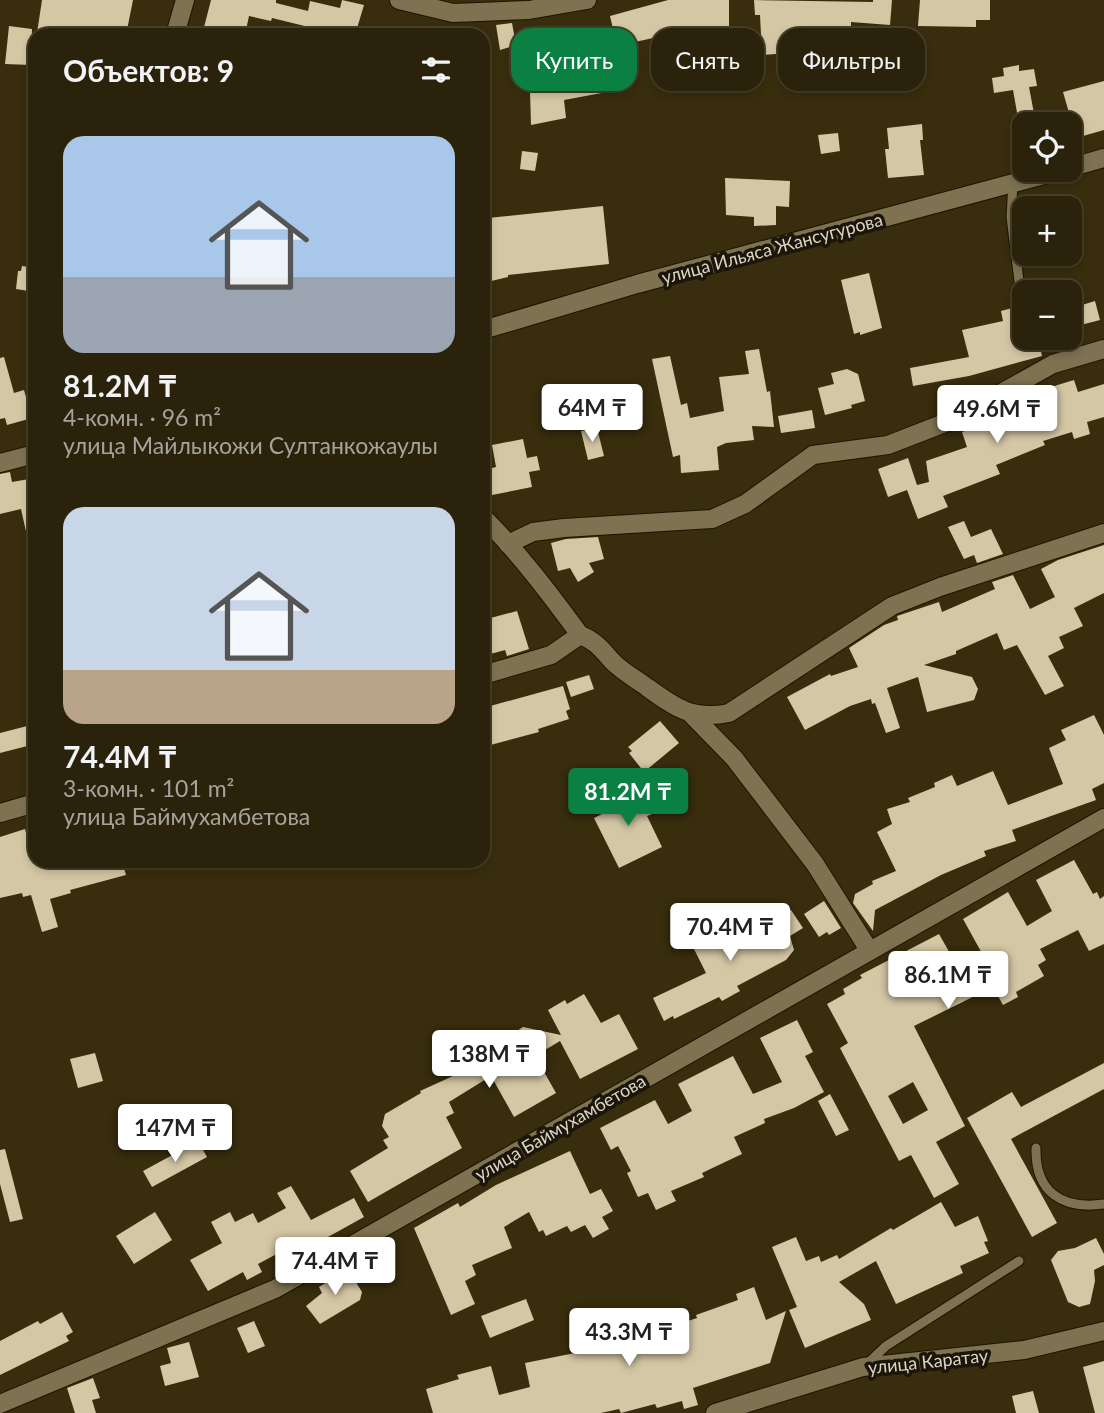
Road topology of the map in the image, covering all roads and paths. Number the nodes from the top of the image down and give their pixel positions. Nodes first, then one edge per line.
1 (185, 0) edge
2 (399, 0) edge
3 (587, 0) edge
4 (177, 28) edge
5 (1104, 158) edge
6 (1082, 164) edge
7 (1017, 182) edge
8 (1013, 183) junction
9 (1019, 280) edge
10 (490, 328) edge
11 (1104, 349) edge
12 (28, 456) edge
13 (0, 463) edge
14 (490, 525) edge
15 (1104, 533) edge
16 (508, 544) junction
17 (580, 635) junction
18 (490, 673) edge
19 (691, 714) junction
20 (28, 805) edge
21 (0, 813) edge
22 (1104, 818) edge
23 (869, 950) junction
24 (1036, 1148) dead end
25 (1104, 1204) edge
26 (1019, 1261) dead end
27 (1104, 1331) edge
28 (863, 1367) junction
29 (0, 1404) edge
30 (759, 1406) edge
31 (715, 1413) edge

1 - 4 street
2 - 3 street
5 - 6 street
7 - 8 street, улица Ильяса Жансугурова
8 - 9 lane
8 - 10 street, улица Ильяса Жансугурова
11 - 16 street
12 - 13 street
14 - 16 street
15 - 19 street
16 - 17 street
17 - 18 street
17 - 19 street
19 - 23 street
20 - 21 street
22 - 23 street, улица Баймухамбетова
23 - 29 street, улица Баймухамбетова
24 - 25 lane
26 - 28 lane
27 - 28 street, улица Каратау
28 - 30 street, улица Каратау
30 - 31 street, улица Каратау

